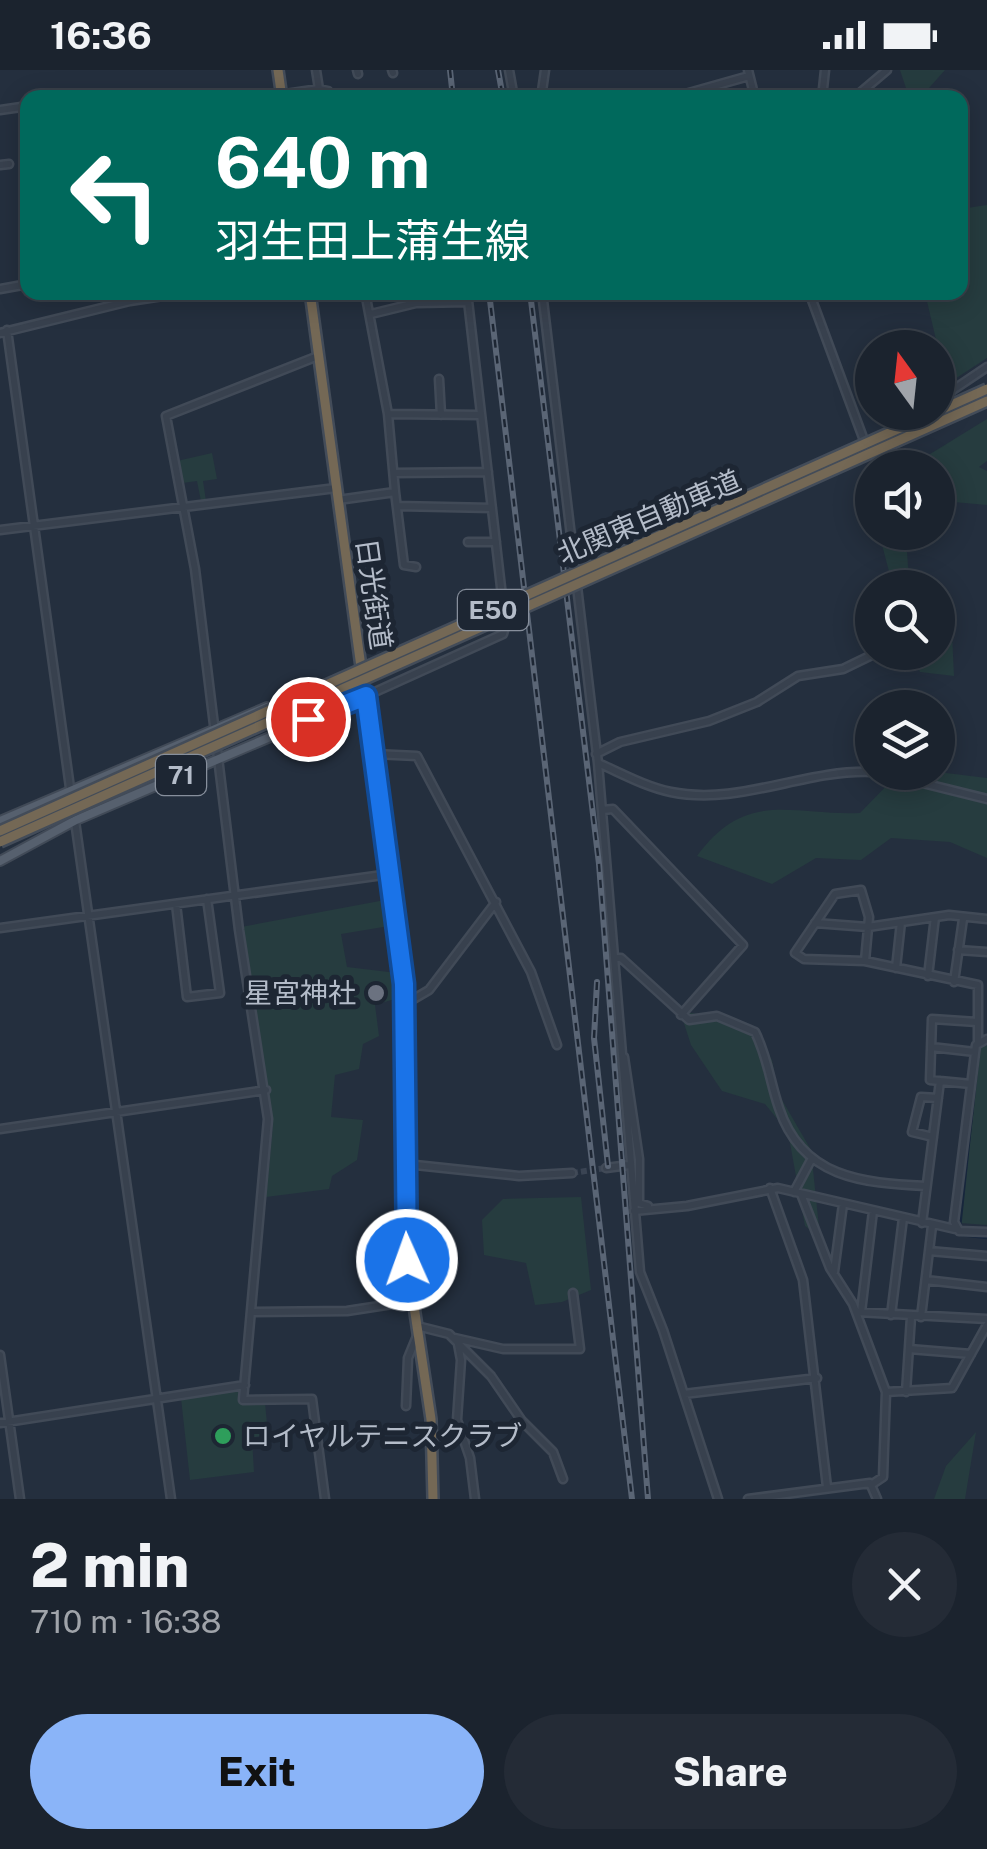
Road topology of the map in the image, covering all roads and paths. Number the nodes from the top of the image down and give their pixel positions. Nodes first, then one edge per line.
1 (316, 70) edge
2 (886, 70) edge
3 (748, 73) edge
4 (319, 88) junction
5 (310, 90) edge
6 (325, 90) edge
7 (696, 90) edge
8 (863, 90) edge
9 (137, 300) edge
10 (311, 300) edge
11 (367, 300) edge
12 (543, 300) edge
13 (811, 300) edge
14 (468, 302) joint
15 (370, 314) junction
16 (4, 332) edge
17 (318, 356) junction
18 (987, 367) edge
19 (439, 380) dead end
20 (955, 389) edge
21 (987, 389) edge
22 (987, 401) edge
23 (388, 414) junction
24 (441, 415) junction
25 (482, 415) junction
26 (889, 430) edge
27 (865, 444) junction
28 (488, 472) junction
29 (394, 473) junction
30 (336, 488) junction
31 (396, 492) junction
32 (338, 500) junction
33 (397, 506) junction
34 (184, 507) junction
35 (492, 508) junction
36 (34, 526) junction
37 (0, 530) edge
38 (468, 542) dead end
39 (496, 542) junction
40 (416, 567) dead end
41 (574, 571) junction
42 (502, 596) dead end
43 (505, 627) dead end
44 (855, 663) edge
45 (362, 668) junction
46 (366, 696) junction
47 (216, 728) junction
48 (374, 754) junction
49 (596, 754) junction
50 (221, 758) junction
51 (598, 764) junction
52 (855, 773) edge
53 (950, 790) edge
54 (71, 794) junction
55 (987, 799) edge
56 (602, 810) junction
57 (76, 820) junction
58 (0, 821) edge
59 (0, 832) edge
60 (0, 842) edge
61 (0, 861) edge
62 (390, 874) junction
63 (238, 895) junction
64 (207, 900) junction
65 (496, 902) junction
66 (176, 904) junction
67 (89, 915) junction
68 (935, 917) junction
69 (987, 918) edge
70 (963, 920) junction
71 (901, 922) junction
72 (816, 923) junction
73 (868, 927) junction
74 (0, 928) edge
75 (958, 950) junction
76 (987, 952) edge
77 (615, 958) junction
78 (866, 961) junction
79 (896, 968) junction
80 (928, 976) junction
81 (954, 982) junction
82 (405, 1004) junction
83 (681, 1015) junction
84 (978, 1022) junction
85 (987, 1040) edge
86 (978, 1041) junction
87 (557, 1044) dead end
88 (620, 1046) junction
89 (931, 1047) junction
90 (975, 1052) junction
91 (940, 1081) junction
92 (971, 1084) junction
93 (266, 1090) junction
94 (938, 1098) junction
95 (118, 1113) junction
96 (0, 1128) edge
97 (933, 1137) junction
98 (811, 1160) junction
99 (406, 1164) junction
100 (629, 1165) junction
101 (606, 1168) tunnel mouth
102 (572, 1173) tunnel mouth
103 (926, 1186) junction
104 (770, 1188) junction
105 (797, 1193) junction
106 (701, 1203) junction
107 (843, 1204) junction
108 (634, 1211) junction
109 (873, 1211) junction
110 (903, 1218) junction
111 (922, 1223) junction
112 (932, 1226) junction
113 (955, 1228) junction
114 (987, 1232) edge
115 (929, 1251) junction
116 (987, 1256) edge
117 (834, 1275) junction
118 (926, 1280) junction
119 (987, 1287) edge
120 (573, 1293) dead end
121 (412, 1302) junction
122 (251, 1312) junction
123 (859, 1312) junction
124 (890, 1315) junction
125 (912, 1317) junction
126 (921, 1317) junction
127 (987, 1322) edge
128 (417, 1330) junction
129 (456, 1340) junction
130 (908, 1349) junction
131 (0, 1354) edge
132 (971, 1354) junction
133 (817, 1378) junction
134 (244, 1385) junction
135 (886, 1392) junction
136 (906, 1392) junction
137 (684, 1394) junction
138 (158, 1398) junction
139 (406, 1406) dead end
140 (10, 1421) junction
141 (0, 1422) edge
142 (562, 1479) dead end
143 (870, 1485) junction
144 (827, 1488) junction
145 (20, 1499) edge
146 (171, 1499) edge
147 (325, 1499) edge
148 (433, 1499) edge
149 (474, 1499) edge
150 (718, 1499) edge
151 (748, 1499) edge
152 (877, 1499) edge

1 - 4 street
2 - 8 street
3 - 7 street
4 - 5 street
4 - 6 street
9 - 16 street
10 - 17 highway, 日光街道
11 - 15 street
12 - 41 street
13 - 27 street
14 - 15 street
14 - 25 street
15 - 23 street
16 - 36 street
17 - 30 highway, 日光街道
17 - 34 street
18 - 20 street
19 - 24 street
21 - 59 highway, 北関東自動車道 / E50, bridge
22 - 60 highway, 北関東自動車道 / E50, bridge
23 - 24 street
23 - 29 street
24 - 25 street
25 - 28 street
26 - 27 street
27 - 41 street
28 - 29 street
28 - 35 street
29 - 31 street
30 - 32 highway, 日光街道
30 - 34 street
31 - 32 street
31 - 33 street
32 - 45 highway, 日光街道
33 - 35 street
33 - 40 street
34 - 36 street
34 - 47 street
35 - 39 street
36 - 37 street
36 - 54 street
38 - 39 street
39 - 42 street
41 - 49 street
43 - 46 street
44 - 49 street
45 - 46 highway, 日光街道
45 - 47 main road, 71
46 - 48 highway, 日光街道
46 - 50 main road, 71
47 - 50 street
47 - 54 main road, 71
48 - 62 highway, 日光街道
48 - 65 street
49 - 51 street
50 - 57 main road, 71
50 - 63 street
51 - 52 street
51 - 56 street
53 - 55 street
54 - 57 street
54 - 58 main road, 71
56 - 77 street
56 - 83 street
57 - 61 main road, 71
57 - 67 street
62 - 63 street
62 - 82 highway, 日光街道
63 - 64 street
63 - 93 street
64 - 66 street
64 - 66 street
65 - 82 street
65 - 87 street
66 - 67 street
67 - 74 street
67 - 95 street
68 - 70 street
68 - 71 street
68 - 80 street
69 - 70 street
70 - 75 street
71 - 73 street
71 - 79 street
72 - 73 street
72 - 73 street
72 - 78 street
73 - 78 street
75 - 76 street
75 - 81 street
77 - 83 street
77 - 88 street
78 - 79 street
79 - 80 street
80 - 81 street
81 - 84 street
82 - 99 highway, 日光街道
83 - 98 street
84 - 86 street
84 - 89 street
85 - 86 street
86 - 90 street
88 - 100 street
88 - 106 street
89 - 90 street
89 - 91 street
90 - 92 street
91 - 92 street
91 - 94 street
92 - 113 street
93 - 95 street
93 - 122 street
94 - 97 street
94 - 97 street
95 - 96 street
95 - 138 street
97 - 103 street
98 - 103 street
98 - 105 street
99 - 102 street
99 - 121 highway, 日光街道
100 - 101 street
100 - 108 street
103 - 111 street
104 - 105 street
104 - 106 street
104 - 133 street
105 - 107 street
105 - 117 street
106 - 108 street
107 - 109 street
107 - 117 street
108 - 137 street
109 - 110 street
109 - 123 street
110 - 111 street
110 - 124 street
111 - 112 street
112 - 113 street
112 - 115 street
113 - 114 street
115 - 116 street
115 - 118 street
117 - 123 street
118 - 119 street
118 - 126 street
120 - 129 street
121 - 122 street
121 - 128 highway, 日光街道
122 - 134 street
123 - 124 street
123 - 135 street
124 - 125 street
125 - 126 street
125 - 130 street
126 - 127 street
127 - 132 street
128 - 129 street
128 - 139 street
128 - 148 highway, 日光街道
129 - 142 street
129 - 149 street
130 - 132 street
130 - 136 street
131 - 140 street
132 - 136 street
133 - 137 street
133 - 144 street
134 - 138 street
134 - 147 street
135 - 136 street
135 - 143 street
137 - 150 street
138 - 140 street
138 - 146 street
140 - 141 street
140 - 145 street
143 - 144 street
143 - 152 street
144 - 151 street

